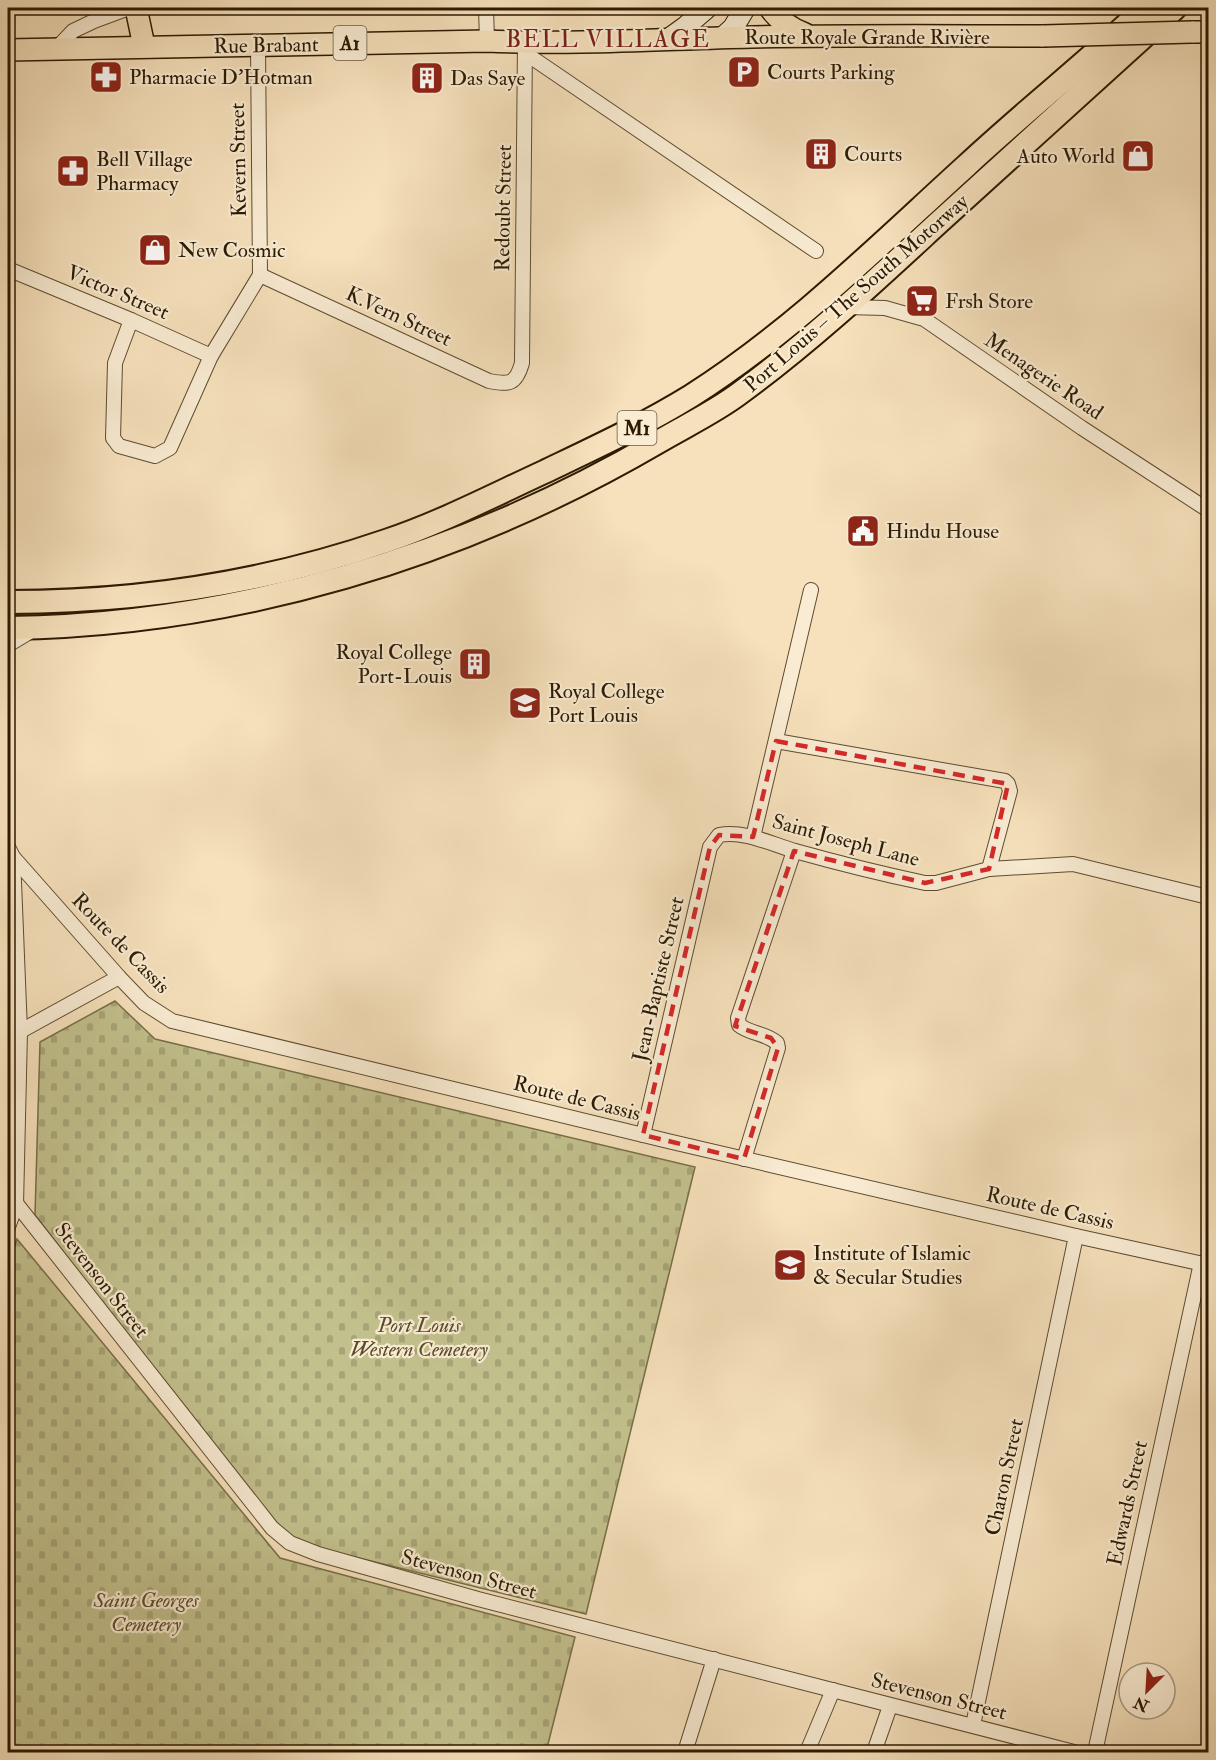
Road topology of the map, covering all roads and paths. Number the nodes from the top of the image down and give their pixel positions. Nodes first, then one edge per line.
1 (129, 8) edge
2 (136, 8) edge
3 (486, 8) edge
4 (707, 8) edge
5 (745, 8) edge
6 (770, 8) edge
7 (1145, 8) edge
8 (1175, 8) edge
9 (1132, 16) edge
10 (1200, 32) edge
11 (810, 35) junction
12 (722, 38) junction
13 (666, 40) junction
14 (487, 41) junction
15 (258, 45) junction
16 (144, 46) junction
17 (525, 48) junction
18 (8, 50) edge
19 (55, 50) junction
20 (816, 251) dead end
21 (8, 269) edge
22 (260, 274) junction
23 (846, 308) junction
24 (131, 320) junction
25 (211, 356) junction
26 (519, 374) joint
27 (1209, 510) edge
28 (811, 590) dead end
29 (8, 602) edge
30 (38, 627) junction
31 (8, 628) edge
32 (8, 645) edge
33 (776, 741) junction
34 (719, 835) joint
35 (753, 837) junction
36 (794, 851) junction
37 (10, 852) edge
38 (989, 869) junction
39 (1209, 897) edge
40 (118, 977) junction
41 (20, 1031) junction
42 (8, 1038) edge
43 (643, 1135) junction
44 (744, 1159) junction
45 (8, 1193) edge
46 (16, 1206) junction
47 (8, 1227) edge
48 (1076, 1236) junction
49 (1205, 1264) edge
50 (714, 1659) junction
51 (833, 1690) junction
52 (890, 1706) junction
53 (973, 1725) junction
54 (685, 1752) edge
55 (807, 1752) edge
56 (874, 1752) edge
57 (1074, 1752) edge
58 (1095, 1752) edge

1 - 19 street
2 - 16 main road
3 - 14 street
4 - 13 main road
5 - 12 main road
6 - 11 main road
7 - 9 highway, Port Louis – The South Motorway / M1
8 - 23 highway, Port Louis – The South Motorway / M1
9 - 29 highway, Port Louis – The South Motorway / M1
10 - 11 main road, Route Royale Grande Rivière / A1, bridge
11 - 12 main road, Route Royale Grande Rivière / A1
12 - 13 main road, Route Royale Grande Rivière / A1
13 - 17 main road, Route Royale Grande Rivière / A1
14 - 15 main road, Rue Brabant / A1
14 - 17 main road, Rue Brabant / A1
15 - 16 main road, Rue Brabant / A1
15 - 22 street, Kevern Street
16 - 19 main road, Rue Brabant / A1
17 - 20 street
17 - 26 street, Redoubt Street
18 - 19 main road, Rue Brabant / A1
21 - 24 street, Victor Street
22 - 25 street
22 - 26 street, K.Vern Street
23 - 27 street, Menagerie Road
23 - 30 highway, Port Louis – The South Motorway / M1
24 - 25 street, Victor Street
24 - 25 street
28 - 33 street
30 - 31 highway, Port Louis – The South Motorway / M1
30 - 32 street
33 - 35 street
33 - 38 street
34 - 35 street, Saint Joseph Lane
34 - 43 street, Jean-Baptiste Street
35 - 36 street, Saint Joseph Lane
36 - 38 street, Saint Joseph Lane
36 - 44 street
37 - 40 street, Route de Cassis
37 - 41 street
38 - 39 street, Saint Joseph Lane
40 - 41 street
40 - 43 street, Route de Cassis
41 - 42 street
41 - 46 street
43 - 44 street, Route de Cassis
44 - 48 street, Route de Cassis
45 - 46 street, Stevenson Street
46 - 47 street
46 - 50 street, Stevenson Street
48 - 49 street, Route de Cassis
48 - 53 street, Charon Street
49 - 58 street, Edwards Street
50 - 51 street, Stevenson Street
50 - 54 street
51 - 52 street, Stevenson Street
51 - 55 street
52 - 53 street, Stevenson Street
52 - 56 street
53 - 57 street, Stevenson Street

